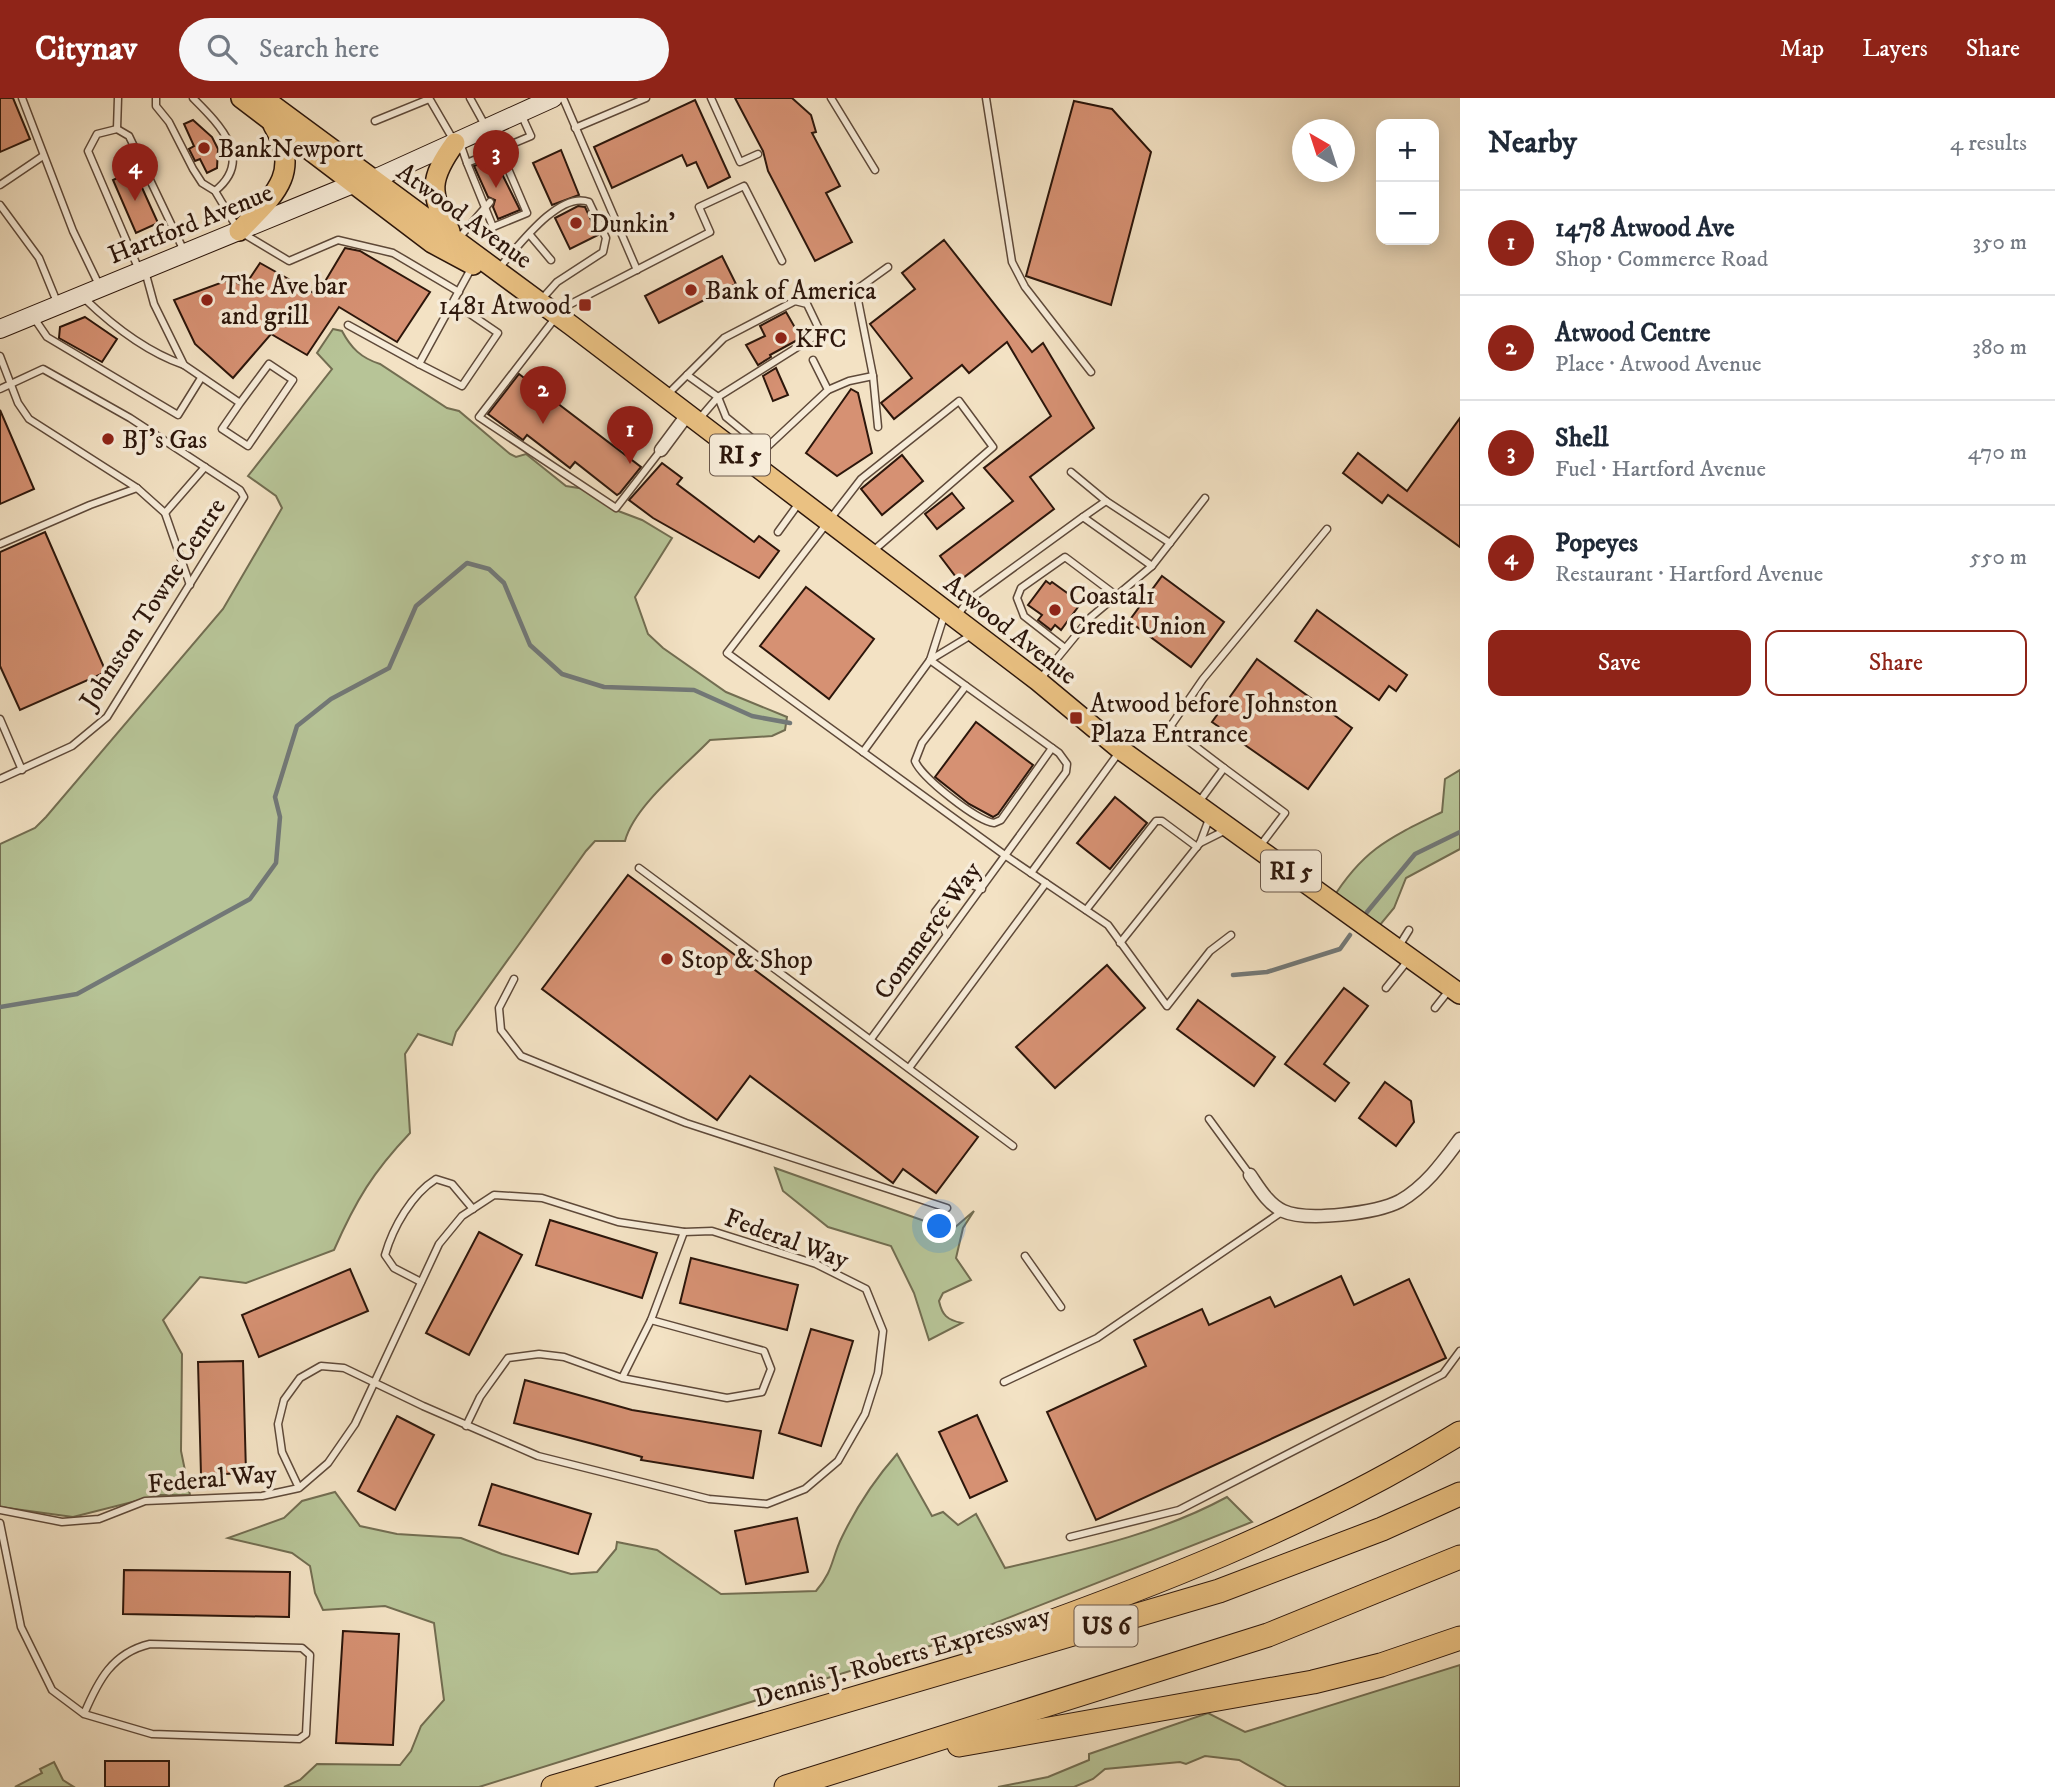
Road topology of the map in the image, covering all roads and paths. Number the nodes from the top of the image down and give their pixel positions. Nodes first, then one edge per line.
1 (22, 98) edge
2 (118, 98) edge
3 (156, 98) edge
4 (193, 98) edge
5 (242, 98) edge
6 (263, 98) edge
7 (429, 98) edge
8 (470, 98) edge
9 (553, 98) edge
10 (563, 98) edge
11 (646, 98) edge
12 (711, 98) edge
13 (831, 98) edge
14 (986, 98) edge
15 (520, 113) junction
16 (269, 118) junction
17 (375, 121) dead end
18 (486, 128) junction
19 (575, 128) junction
20 (117, 130) junction
21 (457, 142) junction
22 (500, 150) junction
23 (758, 154) dead end
24 (43, 156) junction
25 (467, 163) junction
26 (875, 170) dead end
27 (362, 182) junction
28 (0, 185) edge
29 (215, 191) junction
30 (487, 203) junction
31 (0, 205) edge
32 (239, 231) junction
33 (530, 235) junction
34 (455, 239) junction
35 (185, 253) junction
36 (551, 260) dead end
37 (782, 261) dead end
38 (473, 265) junction
39 (888, 267) dead end
40 (496, 270) junction
41 (637, 270) junction
42 (142, 271) junction
43 (100, 288) junction
44 (459, 292) junction
45 (82, 296) junction
46 (454, 303) junction
47 (58, 305) junction
48 (546, 307) junction
49 (33, 315) junction
50 (348, 325) dead end
51 (0, 329) edge
52 (0, 356) edge
53 (813, 360) dead end
54 (419, 364) junction
55 (184, 365) junction
56 (1091, 372) dead end
57 (687, 375) junction
58 (873, 376) junction
59 (201, 379) junction
60 (12, 384) junction
61 (0, 389) edge
62 (828, 390) junction
63 (718, 397) junction
64 (664, 398) junction
65 (240, 403) junction
66 (692, 418) junction
67 (878, 427) dead end
68 (765, 449) junction
69 (661, 450) joint
70 (205, 467) junction
71 (762, 472) junction
72 (1071, 472) dead end
73 (137, 488) junction
74 (1205, 498) dead end
75 (1106, 501) junction
76 (800, 502) junction
77 (165, 513) junction
78 (1083, 517) junction
79 (826, 521) junction
80 (1327, 528) dead end
81 (778, 532) dead end
82 (0, 544) edge
83 (1170, 544) junction
84 (869, 555) junction
85 (1152, 566) junction
86 (190, 585) junction
87 (1117, 596) junction
88 (950, 615) junction
89 (974, 634) junction
90 (1065, 648) junction
91 (930, 660) junction
92 (1038, 681) junction
93 (966, 686) junction
94 (0, 719) edge
95 (1052, 748) junction
96 (1121, 750) junction
97 (863, 752) junction
98 (1224, 768) junction
99 (22, 770) junction
100 (0, 779) edge
101 (1205, 809) junction
102 (1230, 828) junction
103 (1198, 845) junction
104 (1259, 848) junction
105 (1006, 856) junction
106 (639, 867) dead end
107 (1031, 873) junction
108 (1046, 883) junction
109 (982, 889) junction
110 (1086, 910) junction
111 (1409, 930) dead end
112 (1231, 934) dead end
113 (947, 936) junction
114 (1120, 943) junction
115 (1404, 953) junction
116 (514, 979) dead end
117 (1386, 988) dead end
118 (1455, 991) edge
119 (1435, 1008) dead end
120 (871, 1039) junction
121 (909, 1068) junction
122 (1209, 1119) dead end
123 (1460, 1139) edge
124 (1013, 1146) dead end
125 (1250, 1175) joint
126 (947, 1208) dead end
127 (473, 1209) junction
128 (1283, 1211) junction
129 (684, 1232) junction
130 (1025, 1256) dead end
131 (421, 1282) junction
132 (1061, 1307) dead end
133 (651, 1320) junction
134 (1460, 1351) edge
135 (621, 1378) junction
136 (374, 1382) junction
137 (1004, 1382) dead end
138 (466, 1426) junction
139 (1460, 1433) edge
140 (299, 1488) junction
141 (1460, 1494) edge
142 (0, 1510) edge
143 (0, 1523) edge
144 (1070, 1537) dead end
145 (1460, 1558) edge
146 (1460, 1638) edge
147 (84, 1714) junction
148 (743, 1732) junction
149 (850, 1768) junction
150 (553, 1787) edge
151 (786, 1787) edge

1 - 24 lane
2 - 20 lane
3 - 29 lane
4 - 29 lane
5 - 16 main road, Atwood Avenue / RI 5
6 - 27 main road, Atwood Avenue / RI 5
7 - 17 lane
7 - 21 lane
8 - 18 lane
9 - 15 main road, Hartford Avenue
10 - 19 lane
11 - 19 lane
12 - 23 lane
13 - 26 lane
14 - 56 lane
15 - 18 main road, Hartford Avenue
15 - 22 lane
16 - 27 main road, Atwood Avenue / RI 5
16 - 32 main road
18 - 21 main road, Hartford Avenue
19 - 41 lane
20 - 35 lane
20 - 42 lane
21 - 25 lane
21 - 27 main road, Hartford Avenue
21 - 34 main road
22 - 25 lane
22 - 30 lane
24 - 28 lane
24 - 43 lane
25 - 30 lane
27 - 32 main road, Hartford Avenue
27 - 34 main road, Atwood Avenue / RI 5
27 - 38 main road, Atwood Avenue / RI 5
29 - 32 lane
30 - 34 lane
31 - 47 lane
32 - 35 main road, Hartford Avenue
32 - 44 lane
33 - 36 lane
33 - 40 lane
33 - 48 lane
34 - 40 main road, Atwood Avenue / RI 5
35 - 42 main road, Hartford Avenue
37 - 41 lane
38 - 44 lane
38 - 48 main road, Atwood Avenue / RI 5
39 - 58 lane
40 - 48 main road, Atwood Avenue / RI 5
41 - 48 lane
42 - 43 main road, Hartford Avenue
42 - 55 lane
43 - 45 main road, Hartford Avenue
44 - 46 lane
45 - 47 main road, Hartford Avenue
45 - 55 lane
46 - 54 lane
46 - 54 lane
47 - 49 main road, Hartford Avenue
48 - 64 main road, Atwood Avenue / RI 5
48 - 69 lane
49 - 51 main road, Hartford Avenue
49 - 59 lane
50 - 54 lane
52 - 60 lane
53 - 62 lane
55 - 59 lane
57 - 63 lane
57 - 63 lane
57 - 64 lane
58 - 62 lane
58 - 67 lane
59 - 65 lane
60 - 61 lane
60 - 70 lane, Johnston Towne Centre
60 - 73 lane
62 - 68 lane
63 - 66 lane
63 - 68 lane
64 - 66 main road, Atwood Avenue / RI 5
65 - 65 lane
66 - 69 street
66 - 71 main road, Atwood Avenue / RI 5
68 - 71 lane
70 - 77 lane
70 - 86 lane, Johnston Towne Centre
71 - 76 main road, Atwood Avenue / RI 5
72 - 75 lane
73 - 77 lane
73 - 82 lane
74 - 83 lane
75 - 78 lane
75 - 83 lane
76 - 79 main road, Atwood Avenue / RI 5
76 - 81 lane
77 - 86 lane
78 - 85 lane
78 - 88 lane
79 - 84 main road, Atwood Avenue / RI 5
79 - 84 lane
79 - 97 lane
80 - 98 lane
83 - 85 lane
84 - 88 main road, Atwood Avenue / RI 5
85 - 87 lane
86 - 99 lane, Johnston Towne Centre
87 - 90 lane
87 - 90 lane
88 - 89 main road, Atwood Avenue / RI 5
88 - 91 lane
89 - 91 lane
89 - 92 main road, Atwood Avenue / RI 5
90 - 92 lane
91 - 93 lane
91 - 97 lane
92 - 96 main road, Atwood Avenue / RI 5
93 - 95 lane
93 - 95 lane
94 - 99 lane
95 - 105 lane
96 - 101 main road, Atwood Avenue / RI 5
96 - 107 lane
97 - 105 lane
98 - 101 lane
98 - 104 lane
99 - 100 lane, Johnston Towne Centre
101 - 102 main road, Atwood Avenue / RI 5
101 - 103 lane
102 - 103 lane
102 - 104 main road, Atwood Avenue / RI 5
103 - 110 lane
103 - 114 lane
104 - 115 main road, Atwood Avenue / RI 5
105 - 107 lane, Commerce Way
105 - 109 lane, Commerce Way
106 - 120 lane
107 - 108 lane, Commerce Way
108 - 110 lane, Commerce Way
108 - 121 lane
109 - 113 lane, Commerce Way
109 - 113 lane
110 - 114 lane, Commerce Way
111 - 115 lane
112 - 114 lane, Commerce Way
113 - 120 lane, Commerce Way
115 - 117 lane
115 - 118 main road, Atwood Avenue / RI 5
116 - 126 lane
118 - 119 lane
120 - 121 lane
121 - 124 lane
122 - 125 lane
123 - 128 street
125 - 128 street
127 - 129 lane, Federal Way
127 - 131 lane, Federal Way
127 - 131 lane
128 - 137 lane
129 - 133 lane
129 - 138 lane, Federal Way
130 - 132 lane
131 - 136 lane, Federal Way
133 - 135 lane
133 - 135 lane
134 - 144 lane
135 - 138 lane
136 - 138 lane, Federal Way
136 - 140 lane, Federal Way
136 - 140 lane
139 - 148 highway
140 - 142 lane, Federal Way
141 - 148 highway, Dennis J. Roberts Expressway / US 6
143 - 147 lane
145 - 149 highway, US 6
146 - 149 highway
147 - 147 lane
148 - 150 highway, Dennis J. Roberts Expressway / US 6
149 - 151 highway, US 6

